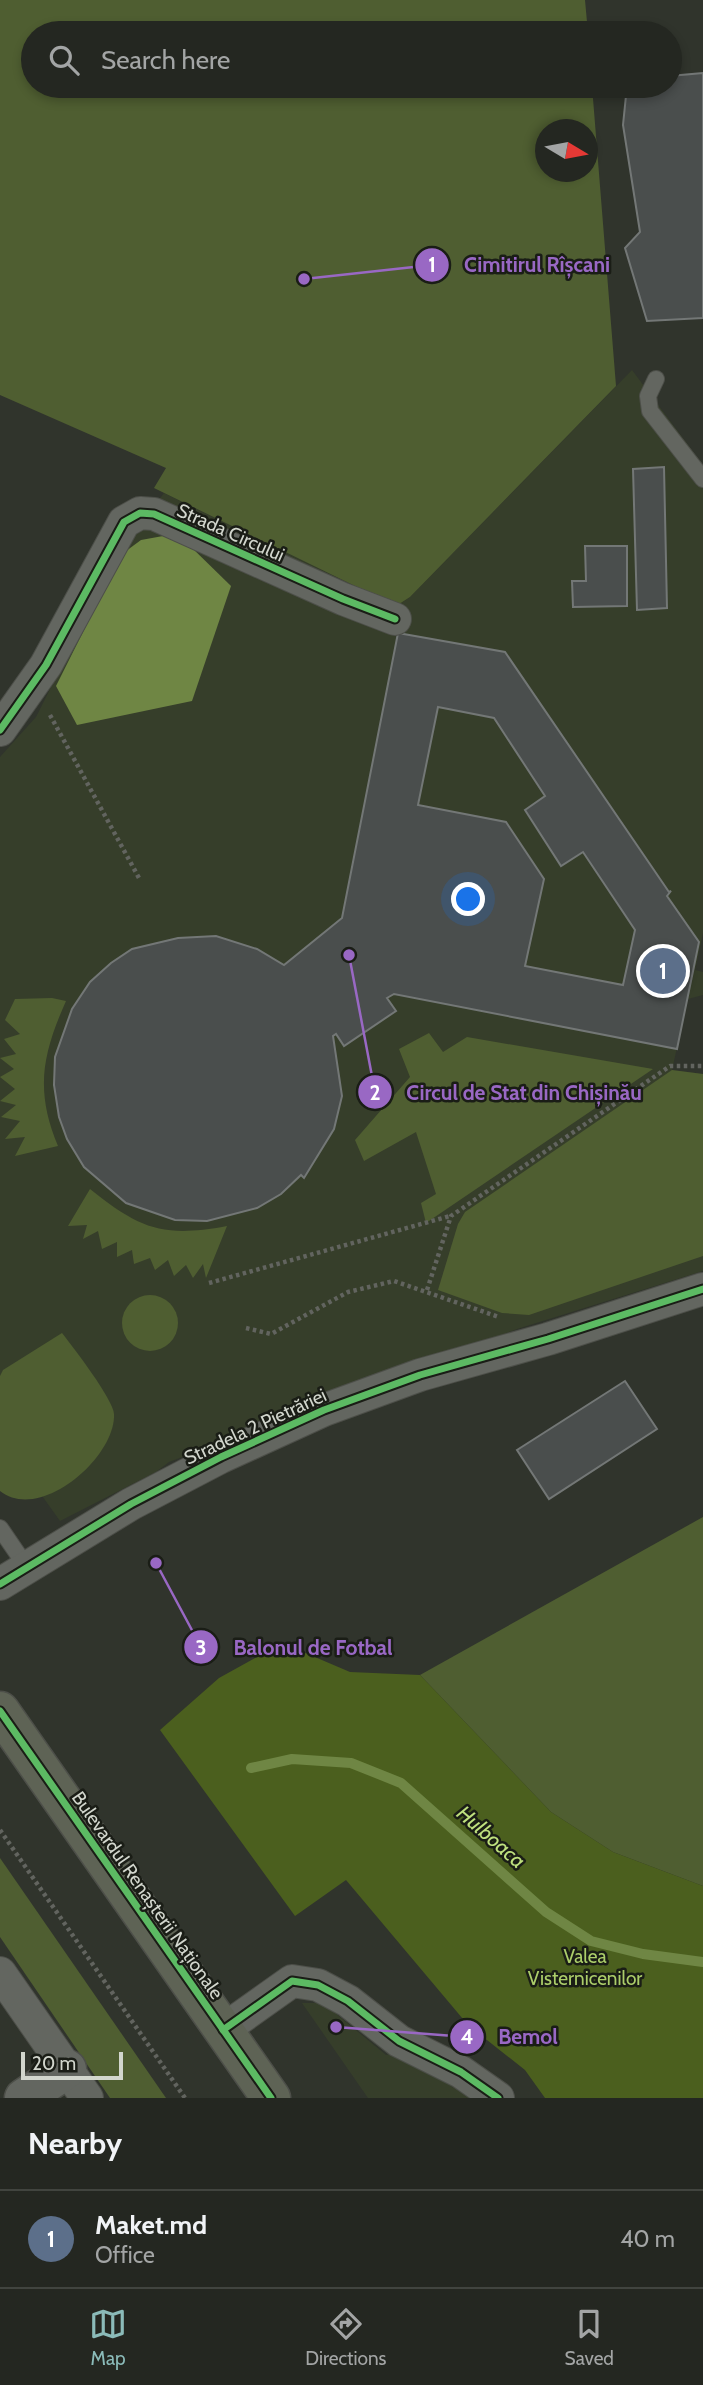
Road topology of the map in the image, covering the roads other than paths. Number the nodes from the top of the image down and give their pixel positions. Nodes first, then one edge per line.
1 (656, 379) dead end
2 (703, 479) edge
3 (395, 619) dead end
4 (0, 730) edge
5 (703, 1289) edge
6 (0, 1528) edge
7 (26, 1566) junction
8 (0, 1584) edge
9 (0, 1711) edge
10 (0, 1973) edge
11 (223, 2030) junction
12 (77, 2083) edge
13 (24, 2098) edge
14 (271, 2098) edge
15 (498, 2098) edge

1 - 2 lane
3 - 4 street, Strada Circului
5 - 7 street, Stradela 2 Pietrăriei
6 - 7 lane
7 - 8 street, Stradela 2 Pietrăriei
9 - 11 main road, Bulevardul Renașterii Naționale
10 - 12 street
11 - 14 main road, Bulevardul Renașterii Naționale
11 - 15 street
12 - 13 street

